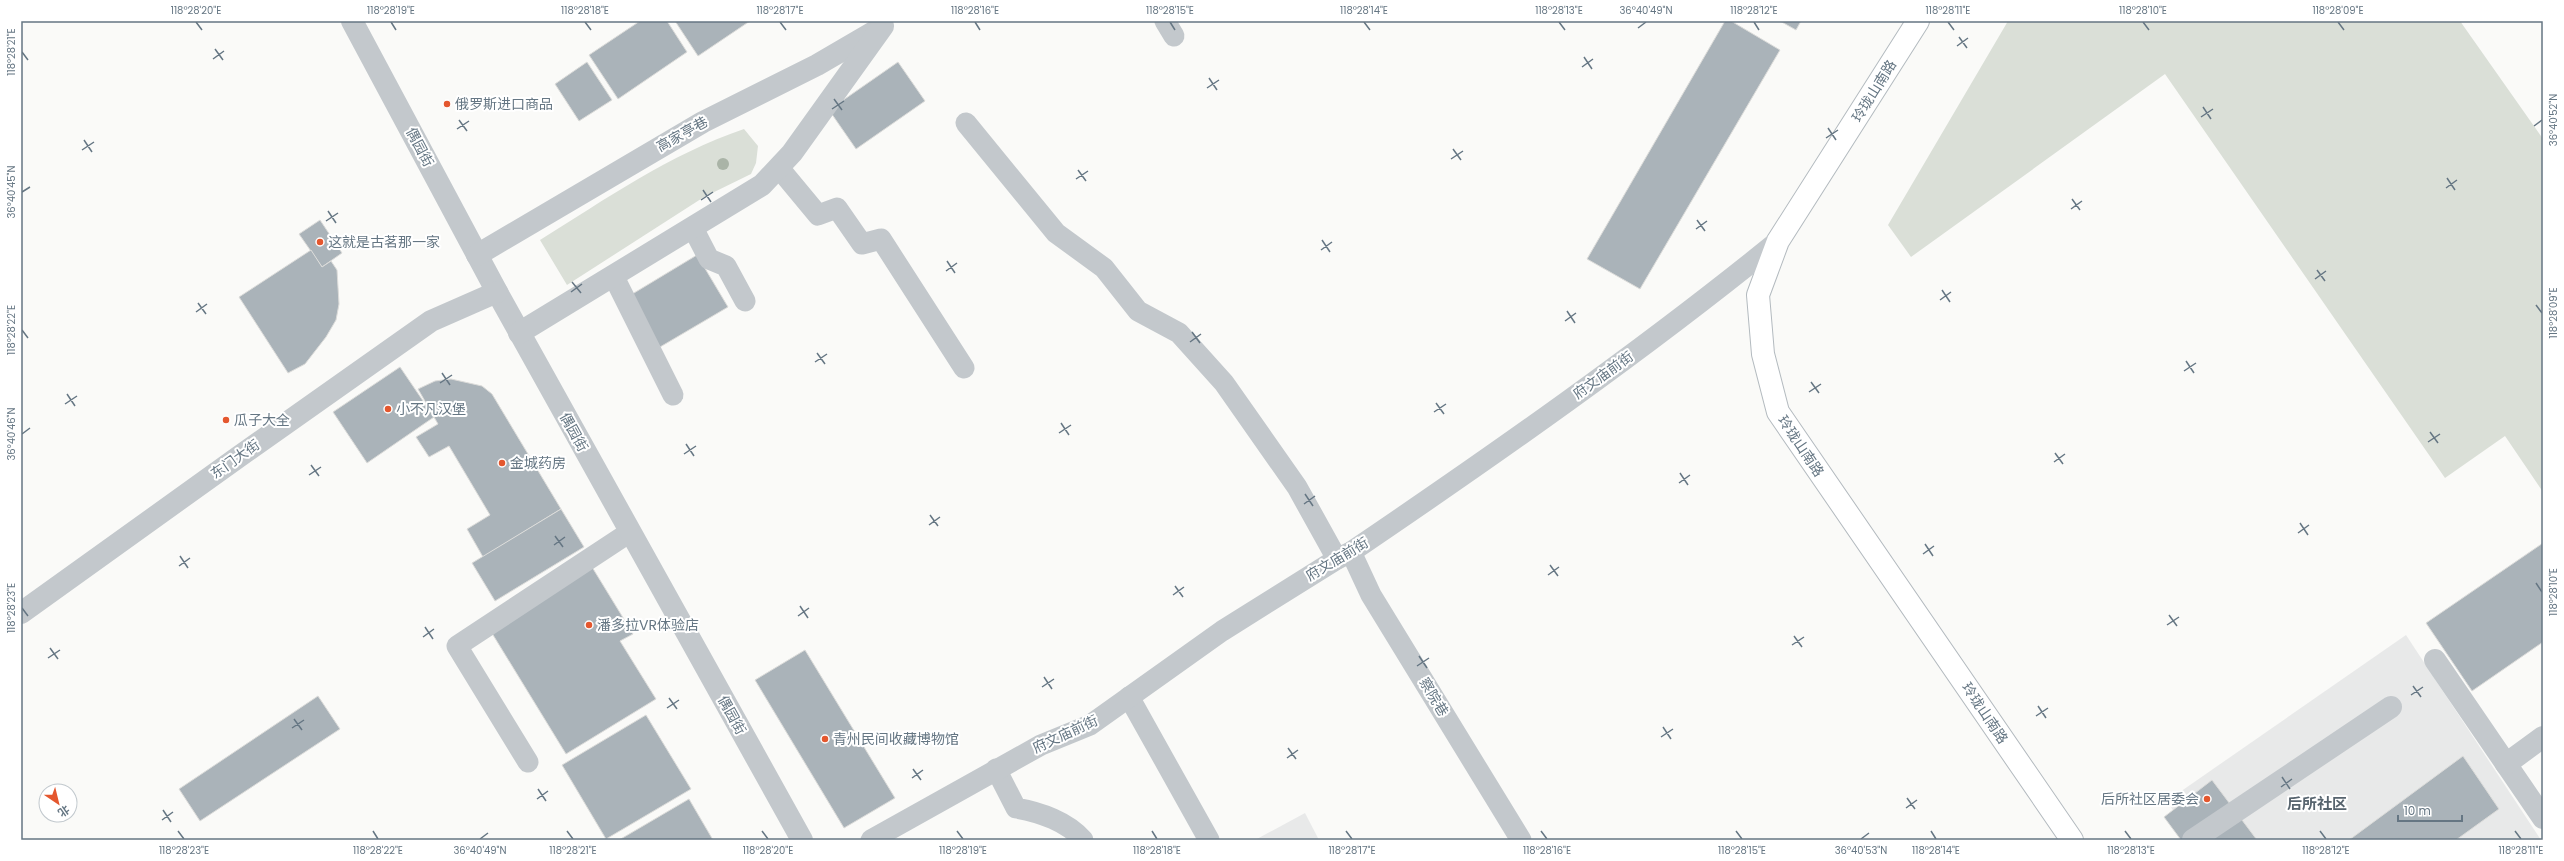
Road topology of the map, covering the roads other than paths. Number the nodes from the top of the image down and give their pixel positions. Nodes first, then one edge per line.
1 (352, 21) edge
2 (1918, 21) edge
3 (888, 24) edge
4 (966, 123) dead end
5 (779, 168) junction
6 (693, 228) junction
7 (1778, 241) junction
8 (478, 255) junction
9 (614, 277) junction
10 (496, 292) junction
11 (745, 301) dead end
12 (519, 333) junction
13 (964, 368) dead end
14 (673, 394) dead end
15 (630, 532) junction
16 (1344, 555) junction
17 (21, 613) edge
18 (2435, 660) dead end
19 (1129, 697) junction
20 (2391, 707) dead end
21 (2543, 737) edge
22 (528, 762) dead end
23 (2506, 764) junction
24 (996, 769) junction
25 (2543, 818) edge
26 (802, 840) edge
27 (871, 840) edge
28 (1083, 840) edge
29 (1209, 840) edge
30 (1521, 840) edge
31 (2072, 840) edge
32 (2193, 840) edge

1 - 8 street, 偶园街
2 - 7 street, 玲珑山南路
3 - 5 street
3 - 8 street, 高家亭巷
4 - 16 lane, 察院巷
5 - 6 street
5 - 13 lane
6 - 9 street
6 - 11 lane
7 - 16 lane, 府文庙前街
7 - 31 street, 玲珑山南路
8 - 10 street, 偶园街
9 - 12 street
9 - 14 lane
10 - 12 street, 偶园街
10 - 17 street, 东门大街
12 - 15 street, 偶园街
15 - 22 lane
15 - 26 street, 偶园街
16 - 19 lane, 府文庙前街
16 - 30 lane, 察院巷
18 - 23 street
19 - 24 lane, 府文庙前街
19 - 29 lane
20 - 32 street
21 - 23 street
23 - 25 street
24 - 27 lane, 府文庙前街
24 - 28 lane

